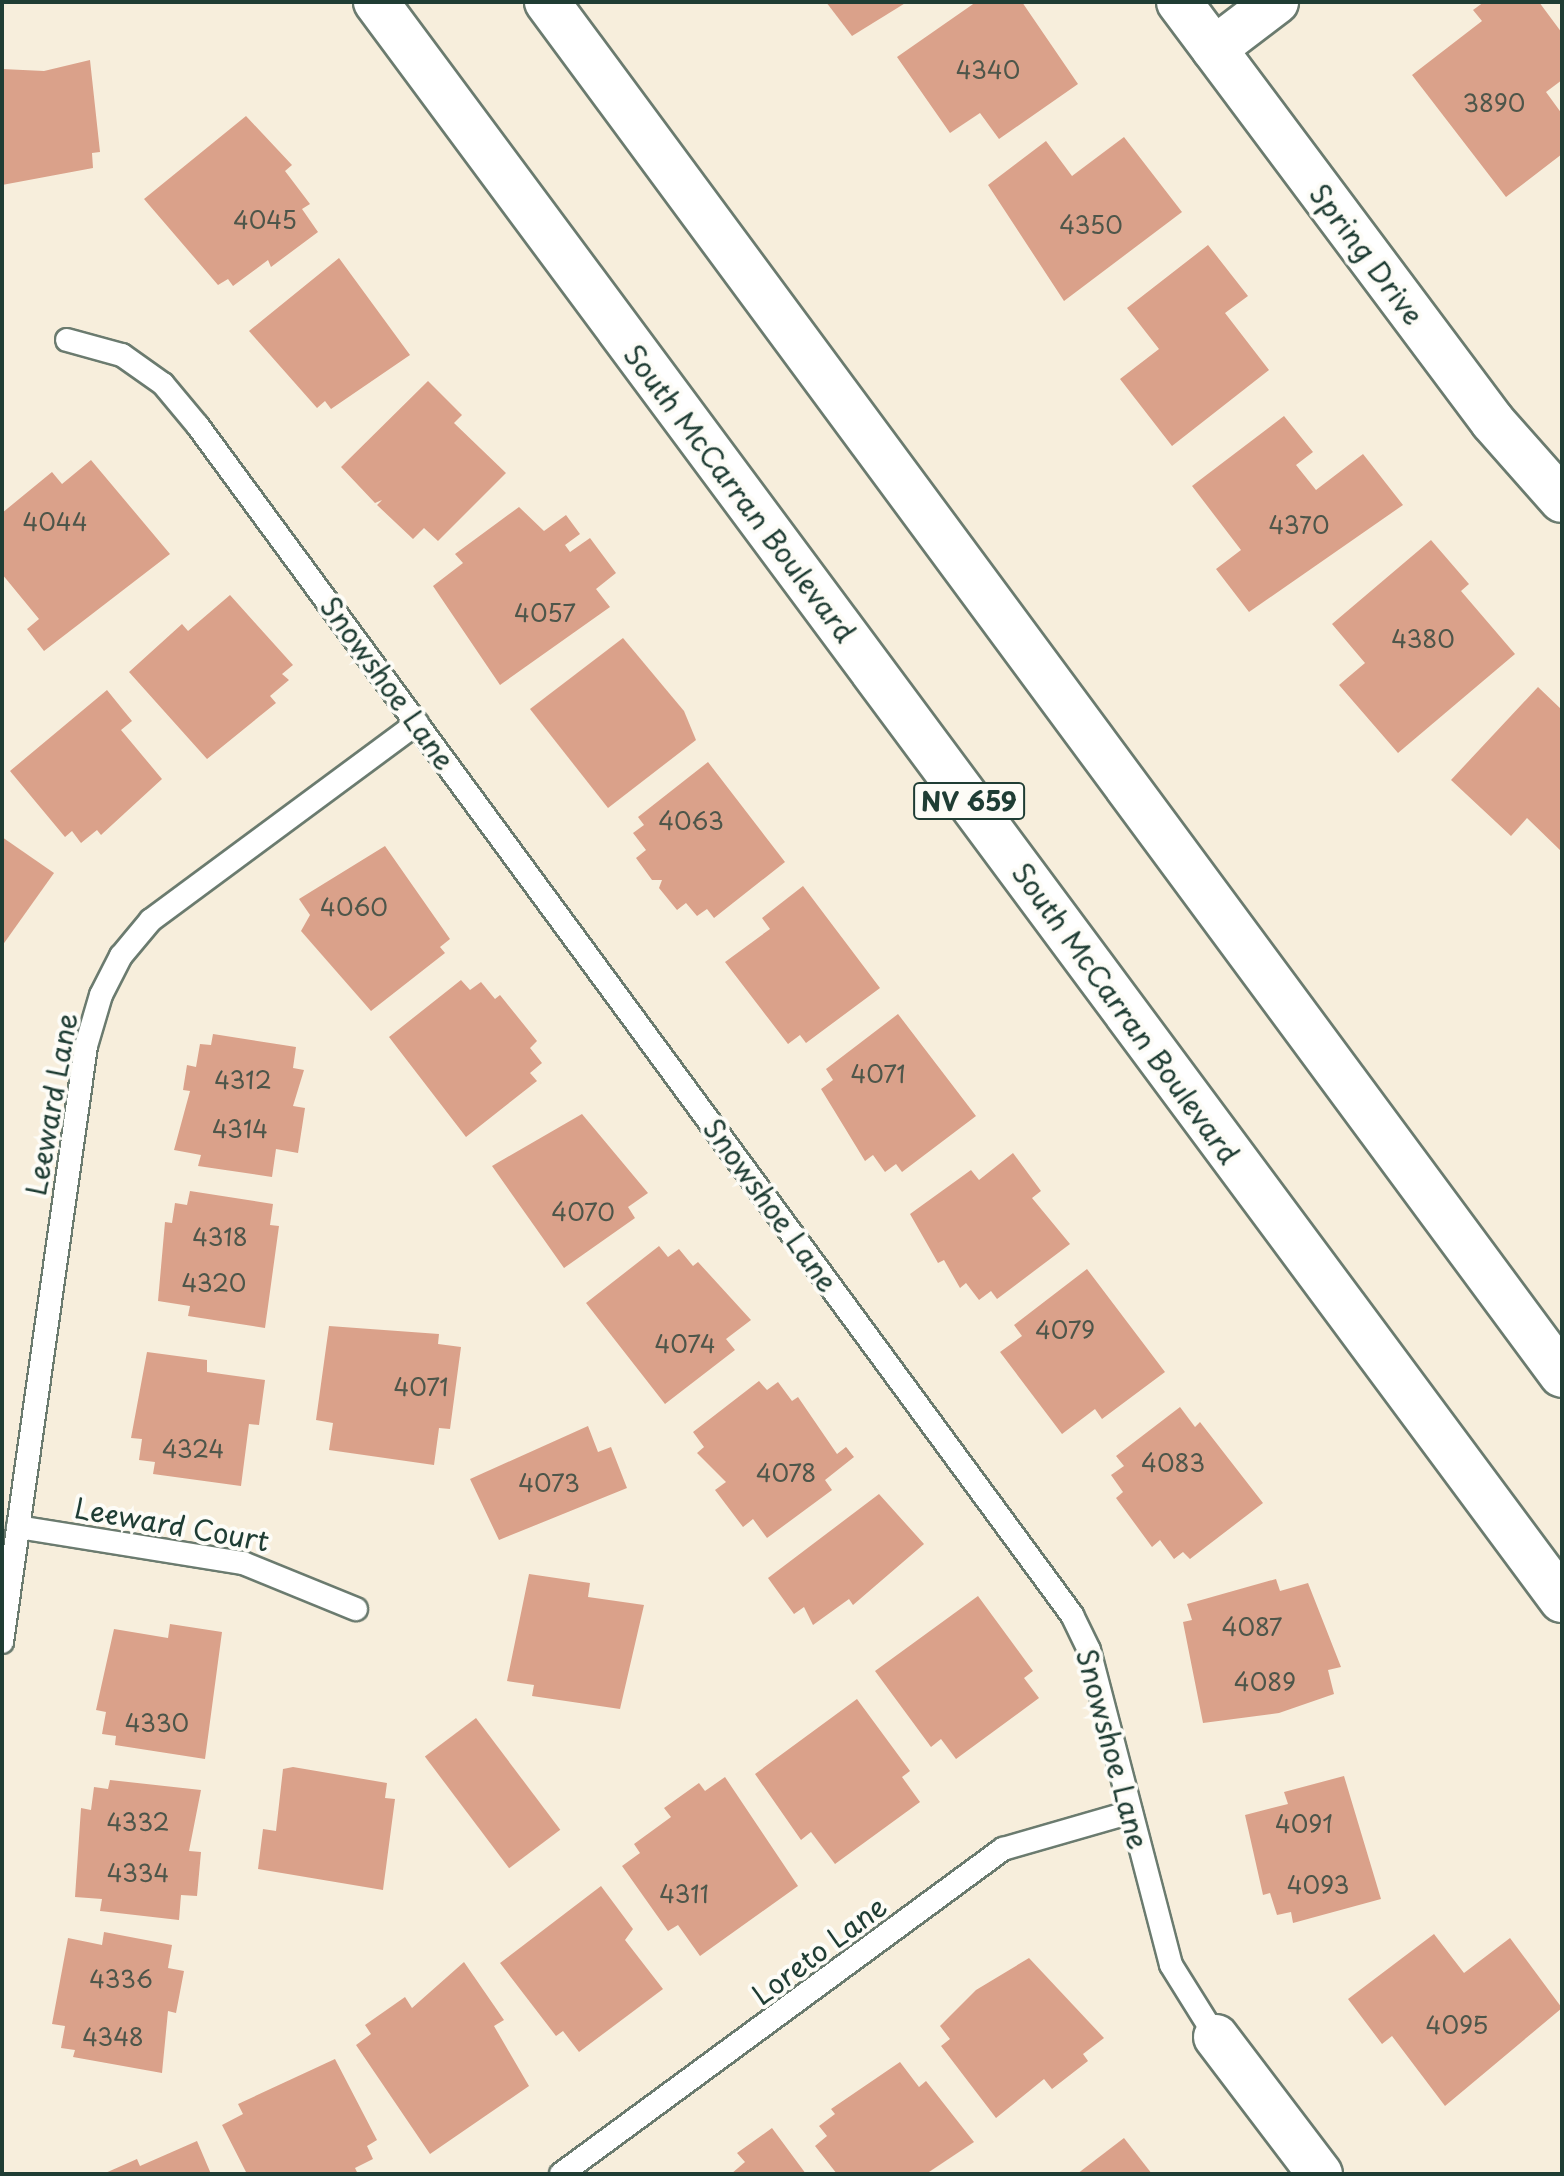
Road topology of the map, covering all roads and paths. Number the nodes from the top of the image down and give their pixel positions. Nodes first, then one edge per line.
1 (376, 2) edge
2 (547, 2) edge
3 (1179, 2) edge
4 (1276, 2) edge
5 (1214, 49) junction
6 (67, 340) dead end
7 (1562, 500) edge
8 (417, 723) junction
9 (1562, 1375) edge
10 (18, 1527) junction
11 (1562, 1600) edge
12 (356, 1609) dead end
13 (2, 1642) edge
14 (1131, 1812) junction
15 (1216, 2037) joint
16 (561, 2174) edge
17 (1320, 2174) edge

1 - 11 main road, South McCarran Boulevard / NV 659
2 - 9 main road
3 - 5 main road, Spring Drive
4 - 5 main road
5 - 7 main road, Spring Drive
6 - 8 lane, Snowshoe Lane
8 - 10 lane, Leeward Lane
8 - 14 lane, Snowshoe Lane
10 - 12 lane, Leeward Court
10 - 13 lane, Leeward Lane
14 - 15 lane, Snowshoe Lane
14 - 16 lane, Loreto Lane
15 - 17 main road, Snowshoe Lane

